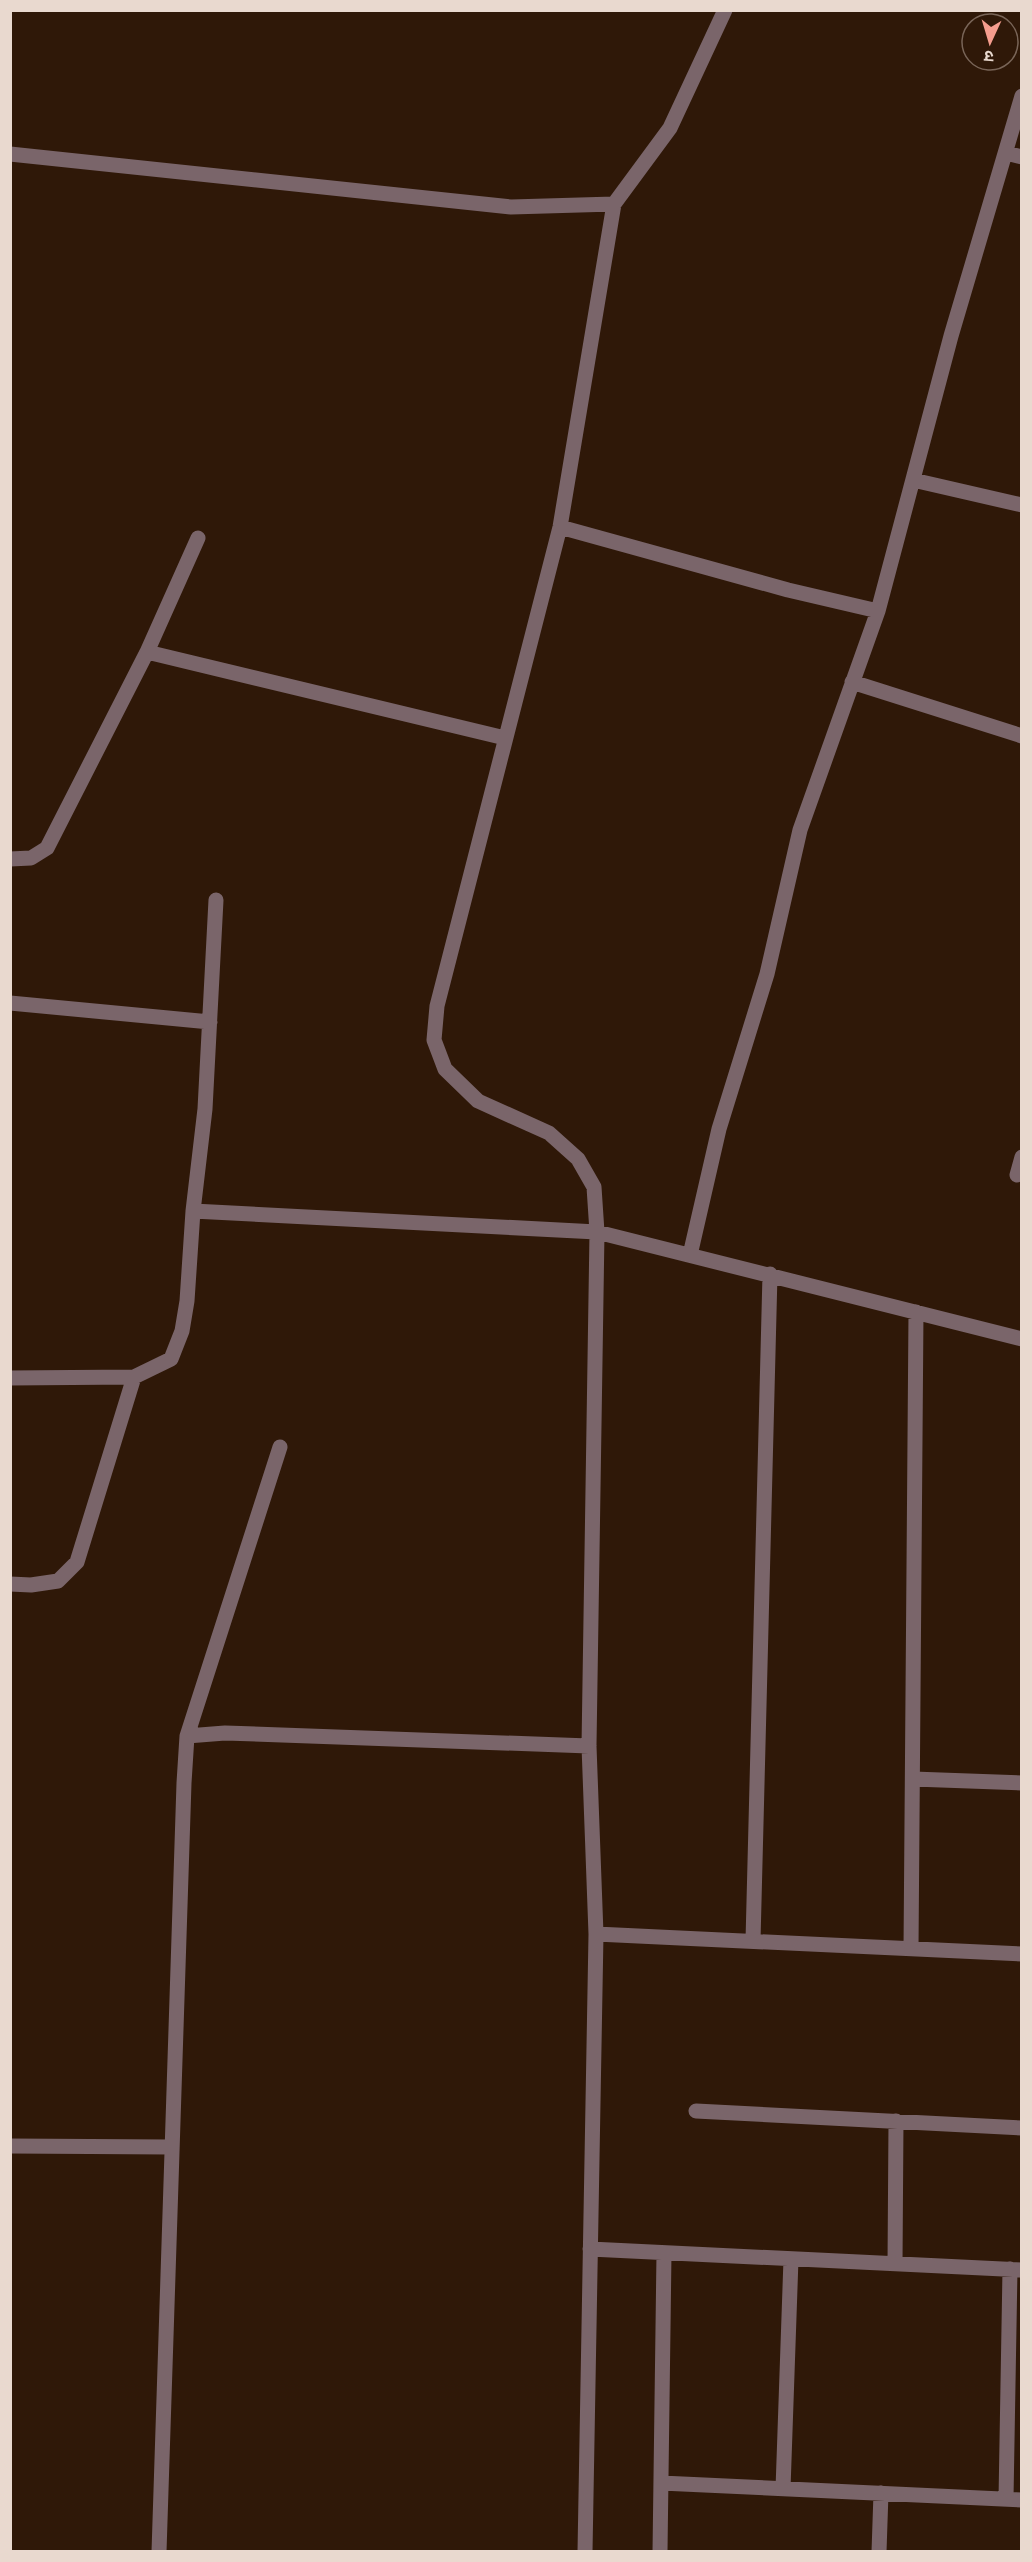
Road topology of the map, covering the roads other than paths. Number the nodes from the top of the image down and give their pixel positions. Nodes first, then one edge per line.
1 (725, 10) edge
2 (1022, 96) edge
3 (1006, 153) junction
4 (10, 154) edge
5 (1022, 157) edge
6 (614, 204) junction
7 (914, 480) junction
8 (1022, 505) edge
9 (560, 527) junction
10 (198, 538) dead end
11 (878, 611) junction
12 (147, 652) junction
13 (852, 682) junction
14 (1022, 736) edge
15 (505, 738) junction
16 (10, 859) edge
17 (216, 900) dead end
18 (10, 1003) edge
19 (210, 1022) junction
20 (1022, 1157) edge
21 (1017, 1175) dead end
22 (193, 1211) junction
23 (597, 1232) junction
24 (690, 1255) junction
25 (770, 1274) junction
26 (916, 1312) junction
27 (1022, 1339) edge
28 (134, 1377) junction
29 (10, 1378) edge
30 (280, 1447) dead end
31 (10, 1584) edge
32 (188, 1736) junction
33 (589, 1746) junction
34 (913, 1779) junction
35 (1022, 1784) edge
36 (596, 1934) junction
37 (753, 1941) junction
38 (911, 1949) junction
39 (1022, 1954) edge
40 (696, 2111) dead end
41 (896, 2121) junction
42 (1022, 2128) edge
43 (10, 2146) edge
44 (170, 2147) junction
45 (590, 2249) junction
46 (664, 2253) junction
47 (791, 2259) junction
48 (895, 2264) junction
49 (1016, 2269) edge
50 (661, 2483) junction
51 (783, 2489) junction
52 (881, 2493) junction
53 (1014, 2499) edge
54 (159, 2552) edge
55 (585, 2552) edge
56 (660, 2552) edge
57 (879, 2552) edge

1 - 6 street
2 - 3 street
3 - 5 street
3 - 7 street
4 - 6 street
6 - 9 street
7 - 8 street
7 - 11 street
9 - 11 street
9 - 15 street
10 - 12 street
11 - 13 street
12 - 15 street
12 - 16 street
13 - 14 street
13 - 24 street
15 - 23 street
17 - 19 street
18 - 19 street
19 - 22 street
20 - 21 street
22 - 23 street
22 - 28 street
23 - 24 street
23 - 33 street
24 - 25 street
25 - 26 street
25 - 37 street
26 - 27 street
26 - 34 street
28 - 29 street
28 - 31 street
30 - 32 street
32 - 33 street
32 - 44 street
33 - 36 street
34 - 35 street
34 - 38 street
36 - 37 street
36 - 45 street
37 - 38 street
38 - 39 street
40 - 41 street
41 - 42 street
41 - 48 street
43 - 44 street
44 - 54 street
45 - 46 street
45 - 55 street
46 - 47 street
46 - 50 street
47 - 48 street
47 - 51 street
48 - 49 street
49 - 53 street
50 - 51 street
50 - 56 street
51 - 52 street
52 - 53 street
52 - 57 street

